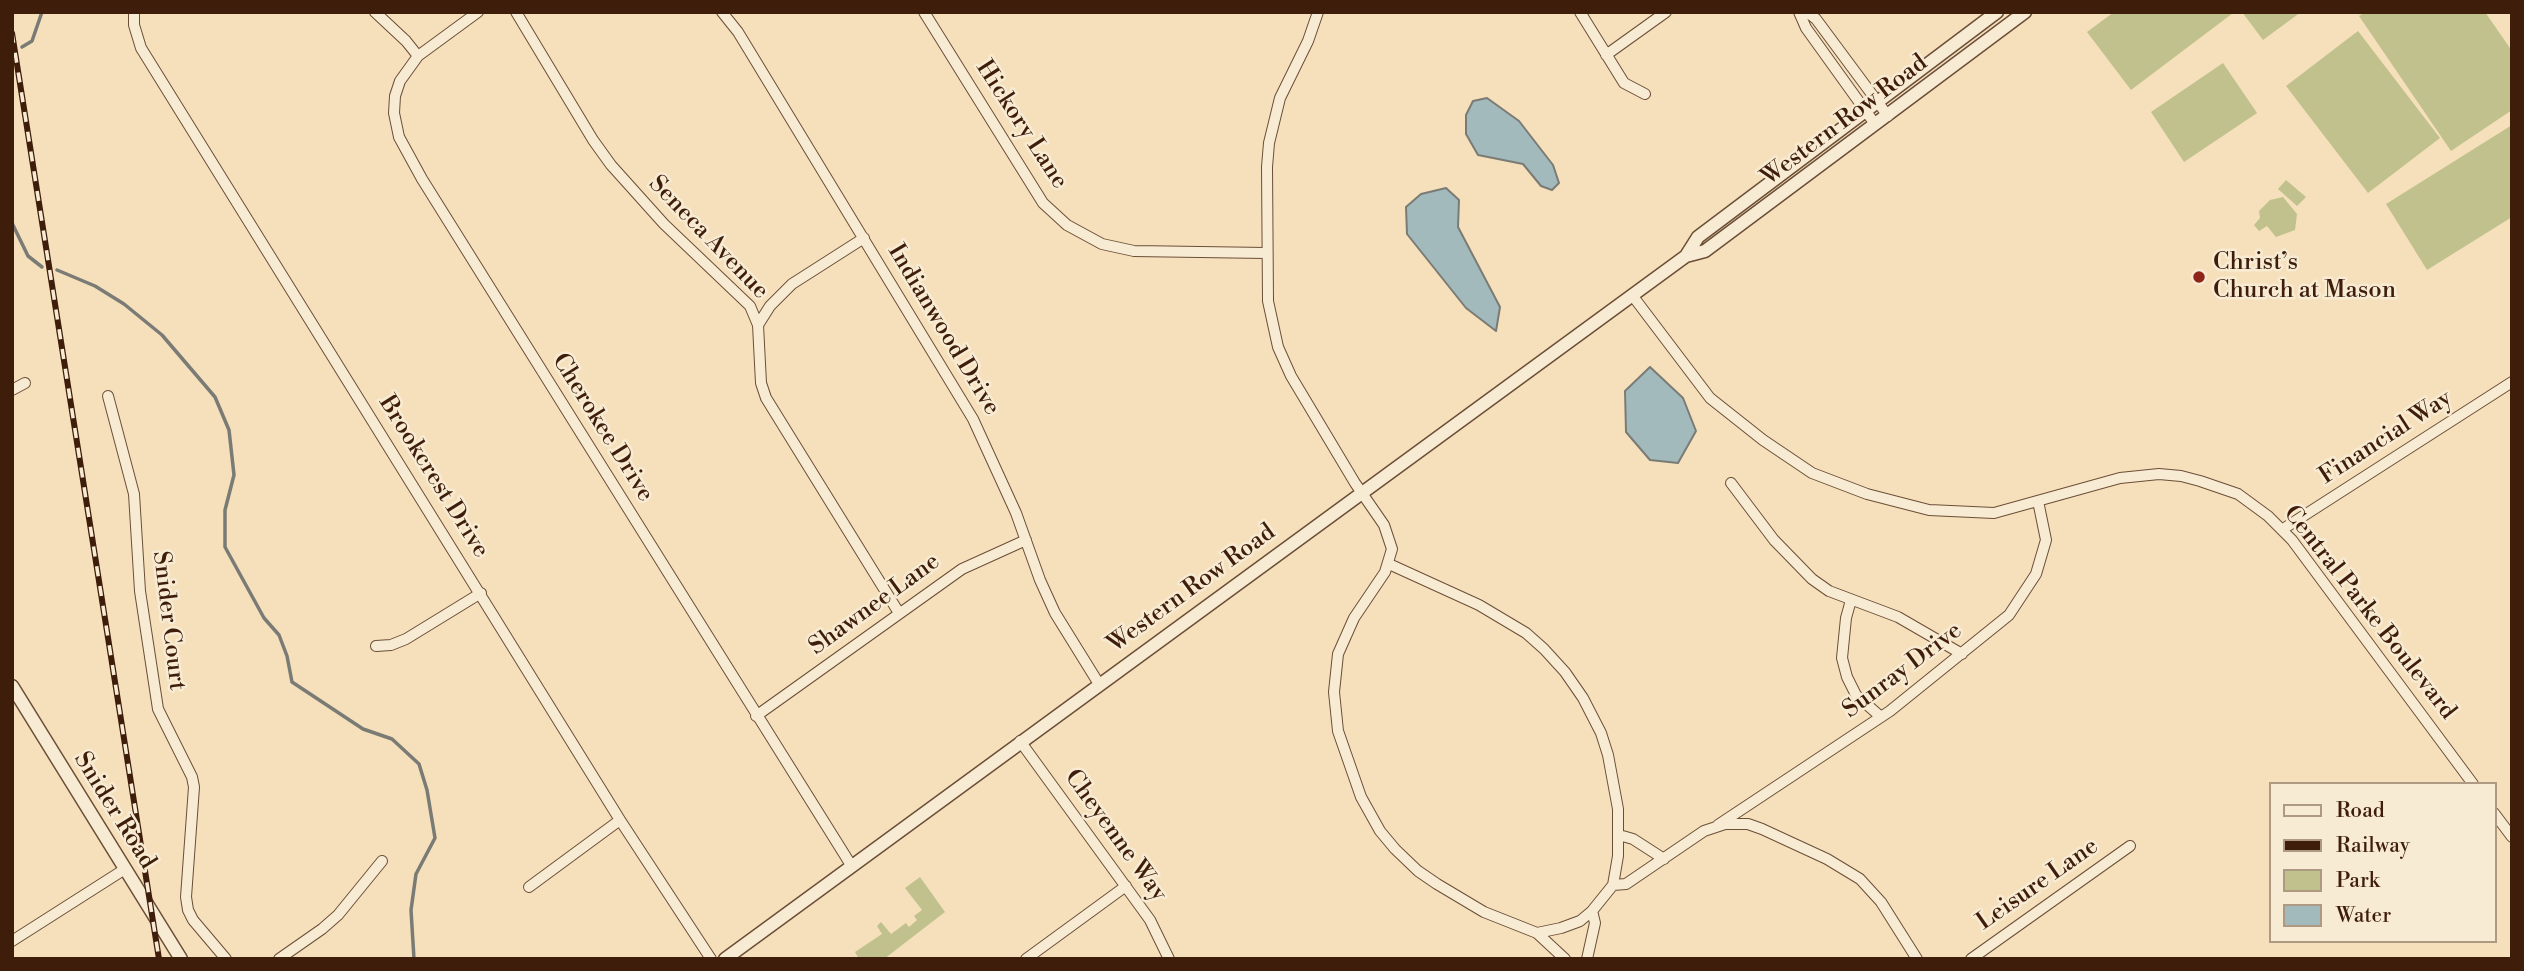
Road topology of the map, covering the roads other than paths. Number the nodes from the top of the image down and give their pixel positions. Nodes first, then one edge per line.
1 (134, 12) edge
2 (375, 12) edge
3 (478, 12) edge
4 (516, 12) edge
5 (722, 12) edge
6 (925, 12) edge
7 (1318, 12) edge
8 (1580, 12) edge
9 (1665, 12) edge
10 (1799, 12) edge
11 (1807, 12) edge
12 (1997, 12) edge
13 (2025, 12) edge
14 (1606, 55) junction
15 (418, 56) junction
16 (1644, 94) dead end
17 (1877, 102) junction
18 (1865, 110) junction
19 (1888, 116) junction
20 (1875, 124) junction
21 (864, 239) junction
22 (1266, 253) junction
23 (1686, 256) junction
24 (1632, 295) junction
25 (758, 325) junction
26 (2512, 382) edge
27 (25, 383) dead end
28 (12, 390) edge
29 (108, 396) dead end
30 (1731, 483) dead end
31 (1364, 493) junction
32 (2038, 501) junction
33 (2283, 530) junction
34 (1026, 540) junction
35 (1389, 564) junction
36 (481, 593) junction
37 (1851, 600) junction
38 (899, 613) junction
39 (376, 646) dead end
40 (1962, 654) junction
41 (1099, 684) junction
42 (12, 686) edge
43 (756, 716) junction
44 (1881, 717) junction
45 (1020, 741) junction
46 (2472, 782) edge
47 (2496, 816) edge
48 (621, 820) junction
49 (1718, 825) junction
50 (1619, 835) junction
51 (2512, 838) edge
52 (2130, 846) dead end
53 (1664, 859) junction
54 (382, 861) dead end
55 (851, 864) junction
56 (125, 869) junction
57 (1613, 885) junction
58 (1126, 886) junction
59 (529, 887) dead end
60 (1592, 911) junction
61 (1537, 933) junction
62 (12, 941) edge
63 (181, 959) edge
64 (226, 959) edge
65 (279, 959) edge
66 (711, 959) edge
67 (725, 959) edge
68 (1026, 959) edge
69 (1169, 959) edge
70 (1565, 959) edge
71 (1587, 959) edge
72 (1917, 959) edge
73 (1971, 959) edge

1 - 36 street, Brookcrest Drive
2 - 15 street
3 - 15 street
4 - 25 street, Seneca Avenue
5 - 21 street, Indianwood Drive
6 - 22 street, Hickory Lane
7 - 22 street
8 - 14 street
9 - 14 street
10 - 18 street
11 - 17 street
12 - 17 street, Western Row Road
13 - 19 street, Western Row Road
14 - 16 street
15 - 43 street, Cherokee Drive
17 - 18 street, Western Row Road
17 - 19 street
18 - 20 street
18 - 23 street, Western Row Road
19 - 20 street, Western Row Road
20 - 23 street, Western Row Road
21 - 25 street
21 - 34 street, Indianwood Drive
22 - 31 street
23 - 24 street, Western Row Road
24 - 31 street, Western Row Road
24 - 32 street, Central Parke Boulevard
25 - 38 street, Seneca Avenue
26 - 33 street, Financial Way
27 - 28 street
29 - 64 street, Snider Court
30 - 37 street
31 - 35 street
31 - 41 street, Western Row Road
32 - 33 street, Central Parke Boulevard
32 - 40 street, Sunray Drive
33 - 46 street, Central Parke Boulevard
34 - 38 street, Shawnee Lane
34 - 41 street, Indianwood Drive
35 - 50 street
35 - 61 street
36 - 39 street
36 - 48 street, Brookcrest Drive
37 - 40 street
37 - 44 street
38 - 43 street, Shawnee Lane
40 - 44 street, Sunray Drive
41 - 45 street, Western Row Road
42 - 56 street, Snider Road
43 - 55 street, Cherokee Drive
44 - 49 street, Sunray Drive
45 - 55 street, Western Row Road
45 - 58 street, Cheyenne Way
47 - 51 street
48 - 59 street
48 - 66 street, Brookcrest Drive
49 - 53 street, Sunray Drive
49 - 72 street
50 - 53 street
50 - 57 street
52 - 73 street, Leisure Lane
53 - 57 street, Sunray Drive
54 - 65 street
55 - 67 street, Western Row Road
56 - 62 street
56 - 63 street, Snider Road
57 - 60 street
58 - 68 street
58 - 69 street, Cheyenne Way
60 - 61 street
60 - 71 street
61 - 70 street

